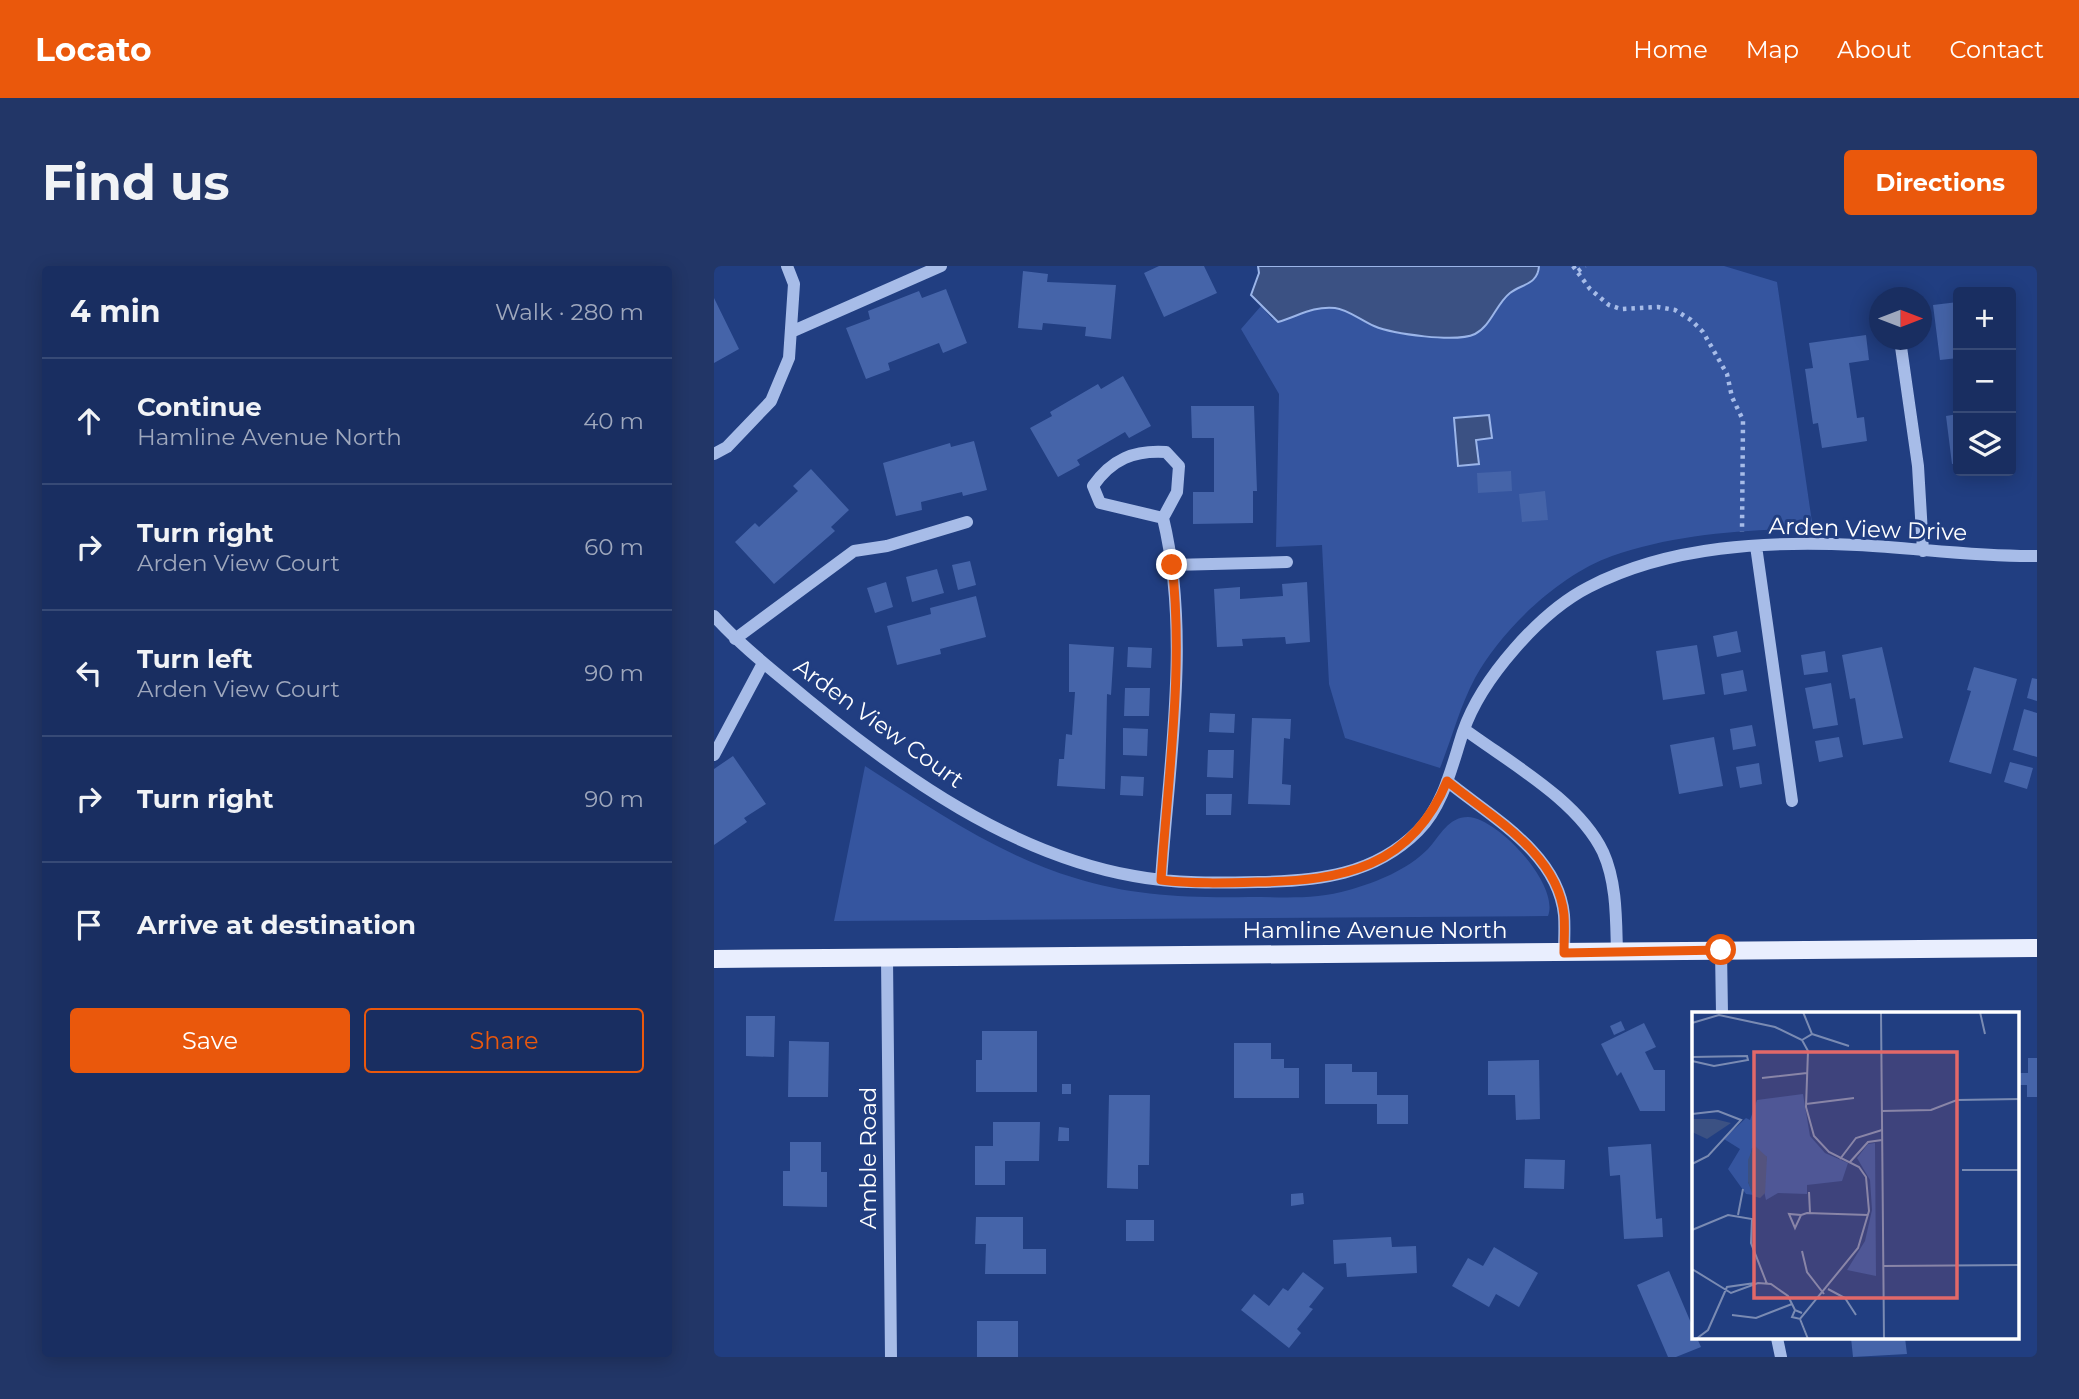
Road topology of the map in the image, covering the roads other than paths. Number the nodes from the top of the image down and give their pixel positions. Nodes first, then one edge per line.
1 (786, 266) edge
2 (794, 266) edge
3 (941, 266) edge
4 (794, 284) junction
5 (791, 332) junction
6 (1901, 350) edge
7 (714, 454) edge
8 (1163, 518) junction
9 (967, 522) dead end
10 (1756, 546) junction
11 (1923, 551) junction
12 (2037, 556) edge
13 (1287, 562) dead end
14 (1172, 565) junction
15 (714, 616) edge
16 (736, 639) junction
17 (763, 663) junction
18 (1464, 729) junction
19 (714, 755) edge
20 (1457, 758) joint
21 (1447, 781) junction
22 (1792, 801) dead end
23 (1161, 880) junction
24 (2037, 948) edge
25 (1721, 950) junction
26 (1564, 953) junction
27 (1617, 953) junction
28 (887, 958) junction
29 (714, 960) edge
30 (1722, 1012) edge
31 (891, 1357) edge

1 - 4 street
2 - 4 street
3 - 5 street
4 - 5 street
5 - 7 street
6 - 11 street
8 - 8 street
8 - 14 street
9 - 16 street
10 - 11 street, Arden View Drive
10 - 18 street, Arden View Drive
10 - 22 street
11 - 12 street, Arden View Drive
13 - 14 street
14 - 23 street
15 - 16 street, Arden View Court
16 - 17 street, Arden View Court
17 - 19 street
17 - 23 street, Arden View Court
18 - 20 street, Arden View Drive
18 - 27 street
20 - 21 street, Arden View Court
21 - 23 street, Arden View Court
21 - 26 street
24 - 25 main road, Hamline Avenue North
25 - 27 main road, Hamline Avenue North
25 - 30 street
26 - 27 main road, Hamline Avenue North
26 - 28 main road, Hamline Avenue North
28 - 29 main road, Hamline Avenue North
28 - 31 street, Amble Road

